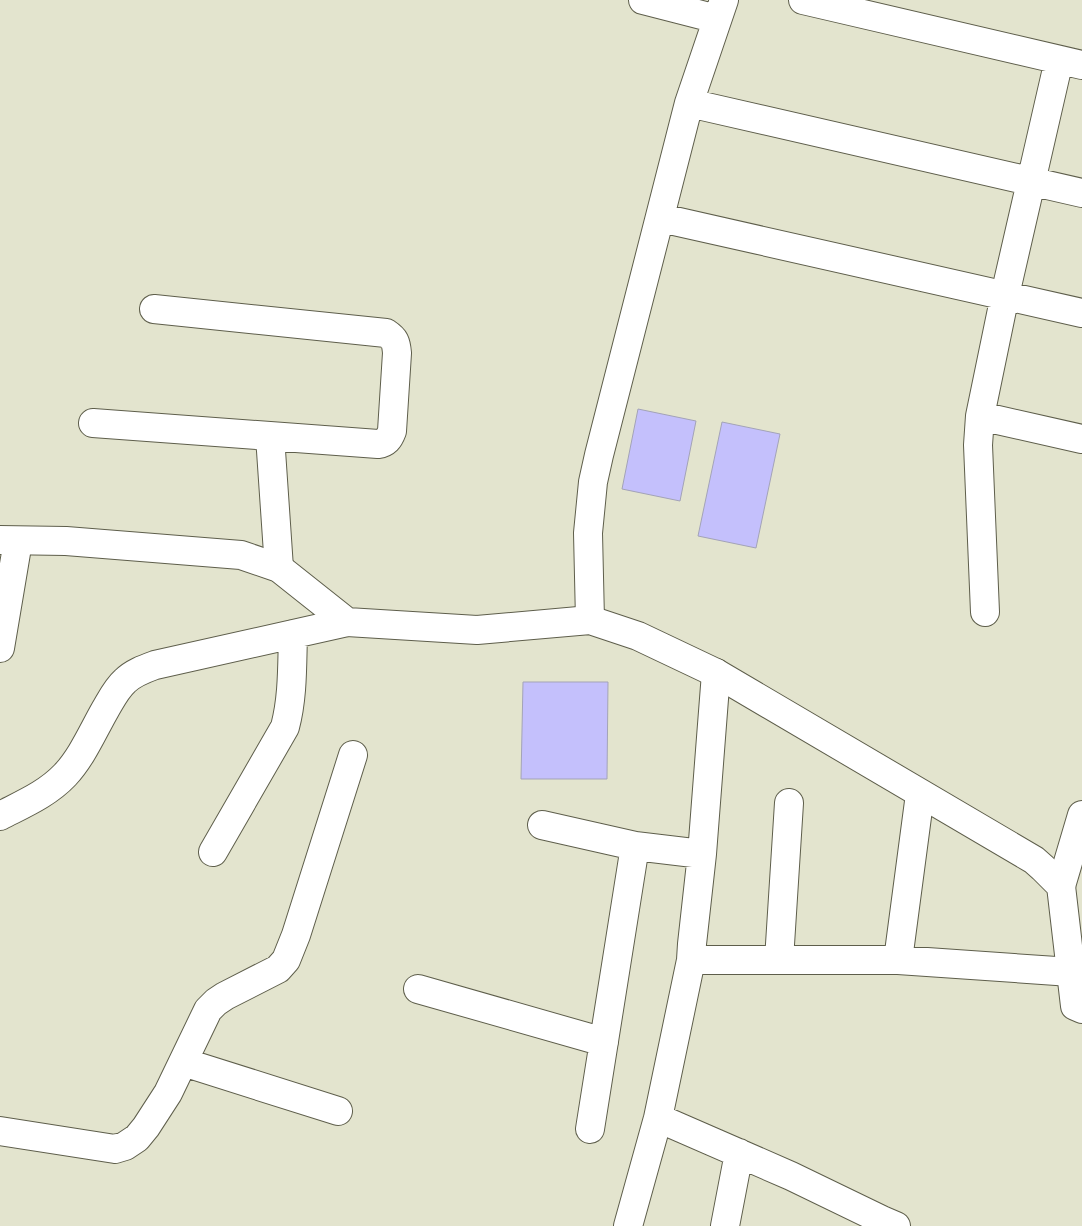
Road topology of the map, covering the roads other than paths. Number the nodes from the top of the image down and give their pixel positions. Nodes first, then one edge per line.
1 (643, 0) edge
2 (803, 0) edge
3 (720, 9) edge
4 (1071, 63) edge
5 (689, 104) junction
6 (1032, 181) junction
7 (1082, 192) edge
8 (660, 218) junction
9 (1005, 295) junction
10 (154, 309) dead end
11 (1082, 313) edge
12 (980, 416) junction
13 (93, 422) dead end
14 (270, 436) junction
15 (1082, 438) edge
16 (9, 541) edge
17 (279, 568) junction
18 (985, 612) dead end
19 (579, 621) junction
20 (347, 622) junction
21 (292, 634) junction
22 (0, 648) edge
23 (716, 673) junction
24 (352, 755) dead end
25 (920, 794) junction
26 (789, 802) dead end
27 (1082, 815) edge
28 (0, 816) edge
29 (542, 825) dead end
30 (642, 846) junction
31 (213, 852) dead end
32 (692, 853) junction
33 (1061, 886) junction
34 (691, 960) junction
35 (779, 960) junction
36 (898, 960) junction
37 (1071, 972) junction
38 (418, 989) dead end
39 (1082, 1009) edge
40 (604, 1042) junction
41 (183, 1062) junction
42 (338, 1111) dead end
43 (658, 1118) junction
44 (590, 1129) dead end
45 (0, 1131) edge
46 (739, 1153) junction
47 (628, 1226) edge
48 (725, 1226) edge
49 (896, 1226) edge

1 - 3 street
2 - 4 street
3 - 5 street
4 - 6 street
5 - 6 street
5 - 8 street
6 - 7 street
6 - 9 street
8 - 9 street
8 - 19 street
9 - 11 street
9 - 12 street
10 - 14 street
12 - 15 street
12 - 18 street
13 - 14 street
14 - 17 street
16 - 17 street
16 - 22 street
17 - 20 street
19 - 20 street
19 - 23 street
20 - 21 street
21 - 28 street
21 - 31 street
23 - 25 street
23 - 32 street
24 - 41 street
25 - 33 street
25 - 36 street
26 - 35 street
27 - 33 street
29 - 30 street
30 - 32 street
30 - 40 street
32 - 34 street
33 - 37 street
34 - 35 street
34 - 43 street
35 - 36 street
36 - 37 street
37 - 39 street
38 - 40 street
40 - 44 street
41 - 42 street
41 - 45 street
43 - 46 street
43 - 47 street
46 - 48 street
46 - 49 street

